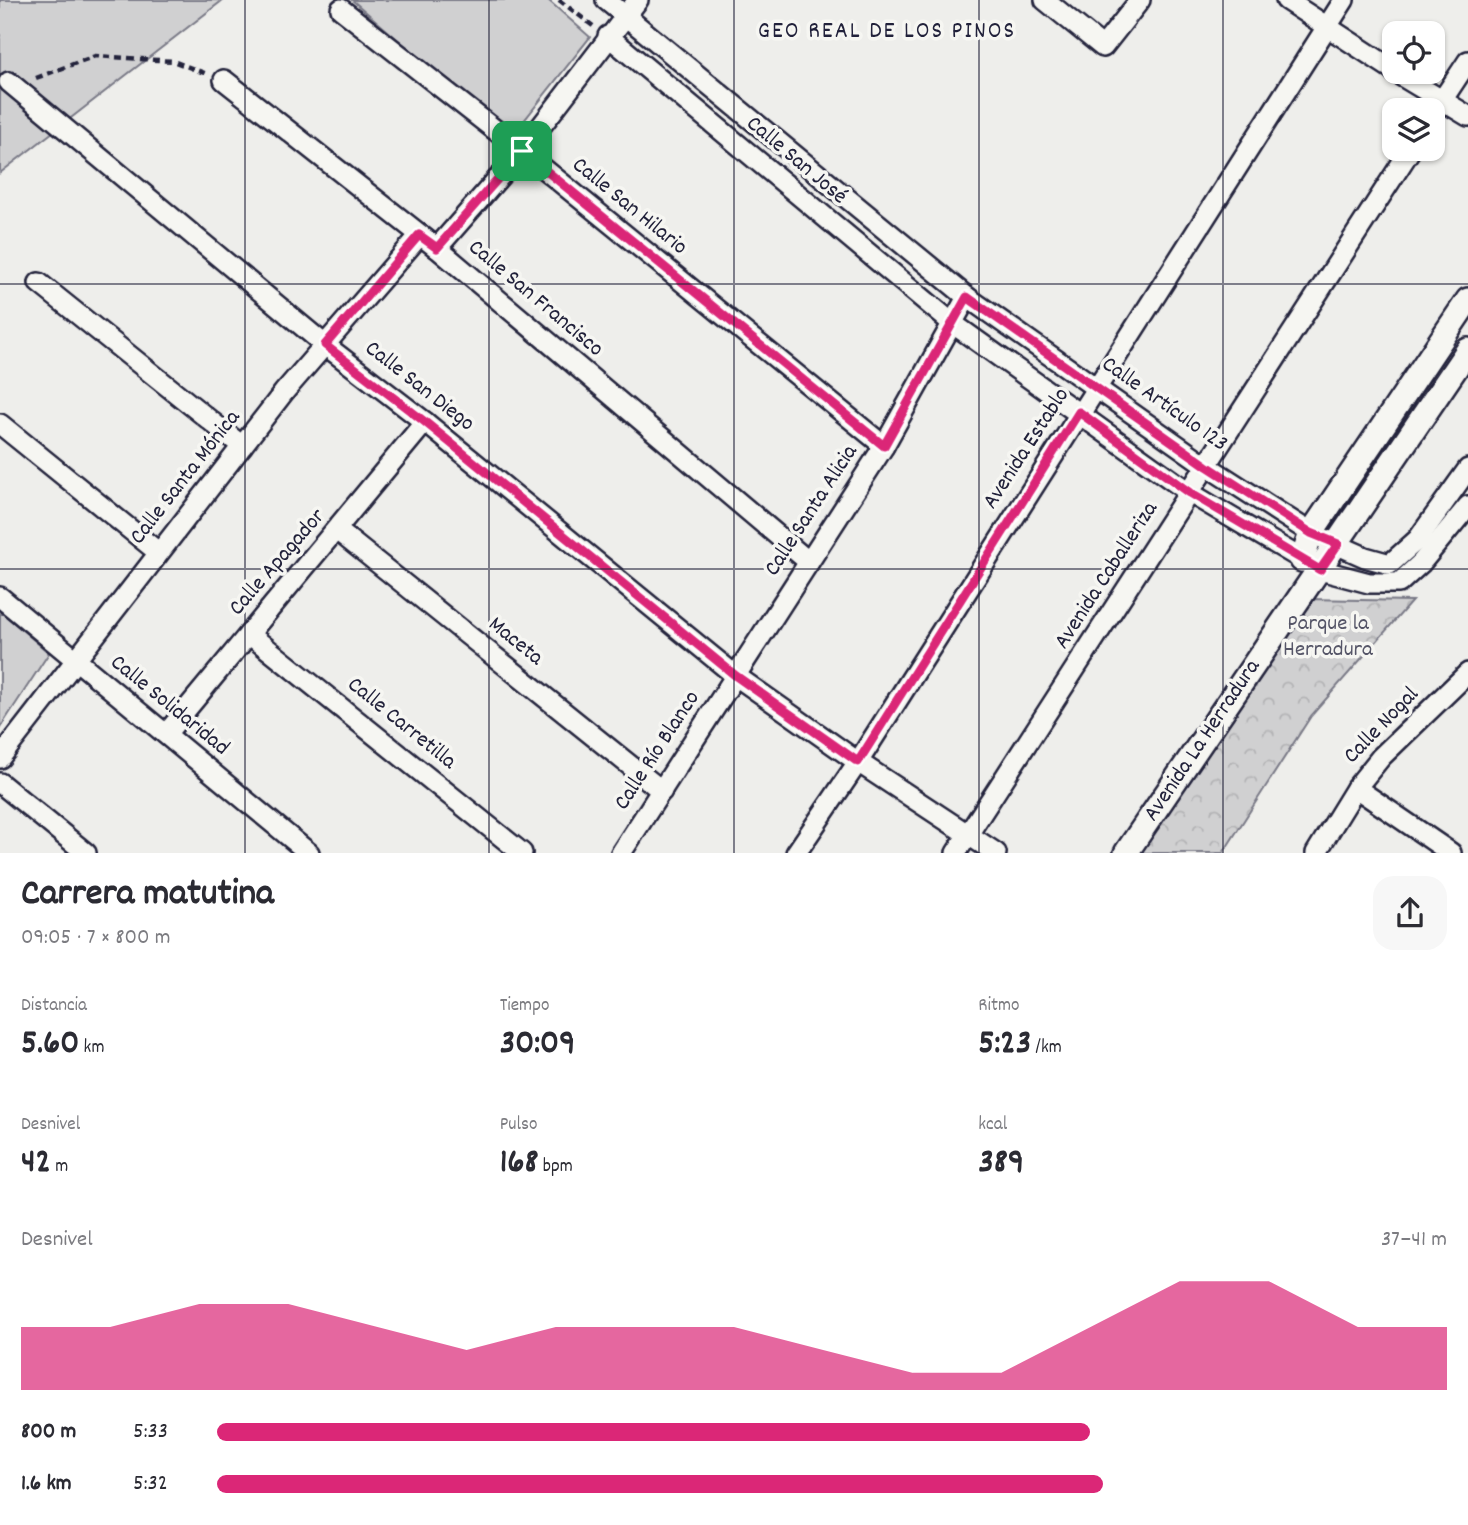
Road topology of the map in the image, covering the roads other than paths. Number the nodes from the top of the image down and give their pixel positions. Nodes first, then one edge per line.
1 (606, 0) edge
2 (638, 0) edge
3 (1045, 0) edge
4 (1140, 0) edge
5 (1286, 0) edge
6 (1343, 0) edge
7 (341, 9) dead end
8 (625, 17) junction
9 (1326, 28) junction
10 (608, 36) junction
11 (1468, 61) edge
12 (1382, 64) edge
13 (224, 80) road end
14 (9, 82) road end
15 (1409, 84) edge
16 (1425, 98) edge
17 (1444, 98) edge
18 (1445, 110) edge
19 (1468, 116) edge
20 (522, 151) junction
21 (1403, 161) edge
22 (419, 235) junction
23 (437, 248) junction
24 (39, 283) dead end
25 (967, 297) junction
26 (1468, 300) edge
27 (952, 323) junction
28 (325, 345) junction
29 (1468, 349) edge
30 (1096, 388) junction
31 (1079, 412) junction
32 (425, 422) junction
33 (0, 424) edge
34 (242, 446) junction
35 (884, 446) junction
36 (1207, 466) junction
37 (1468, 468) edge
38 (1190, 493) junction
39 (1468, 506) edge
40 (338, 531) junction
41 (1311, 533) junction
42 (1338, 544) junction
43 (158, 552) junction
44 (809, 562) junction
45 (1311, 565) junction
46 (0, 597) edge
47 (249, 634) junction
48 (75, 661) junction
49 (736, 676) junction
50 (1466, 680) edge
51 (166, 734) junction
52 (0, 758) edge
53 (858, 762) junction
54 (0, 783) edge
55 (1356, 788) junction
56 (662, 791) junction
57 (962, 845) edge
58 (86, 853) edge
59 (309, 853) edge
60 (522, 853) edge
61 (621, 853) edge
62 (796, 853) edge
63 (996, 853) edge
64 (1126, 853) edge
65 (1316, 853) edge
66 (1451, 853) edge

1 - 8 street, Calle San José
2 - 8 street
3 - 4 street
5 - 9 street
6 - 9 street, Avenida Establo
7 - 20 street, Calle San Hilario
8 - 10 street
8 - 25 street, Calle San José
9 - 12 street
9 - 30 street, Avenida Establo
10 - 20 street
10 - 27 street, Calle San José
11 - 17 street
13 - 22 street, Calle San Francisco
14 - 28 street, Calle San Diego
15 - 16 street
18 - 19 street
20 - 23 street
20 - 35 street, Calle San Hilario
21 - 36 street, Avenida Caballeriza
22 - 23 street, Calle San Francisco
22 - 28 street, Calle Santa Mónica
23 - 44 street, Calle San Francisco
24 - 34 street
25 - 27 street, Calle Santa Alicia
25 - 30 street, Calle Artículo 123
26 - 41 street, Avenida La Herradura
27 - 31 street
27 - 35 street, Calle Santa Alicia
28 - 32 street, Calle San Diego
28 - 34 street, Calle Santa Mónica
29 - 42 street, Avenida La Herradura
30 - 31 street, Avenida Establo
30 - 36 street, Calle Artículo 123
31 - 38 street
31 - 53 street, Avenida Establo
32 - 40 street, Calle Apagador
32 - 49 street, Calle San Diego
33 - 43 street
34 - 43 street, Calle Santa Mónica
35 - 44 street, Calle Santa Alicia
36 - 38 street, Avenida Caballeriza
36 - 41 street, Calle Artículo 123
37 - 42 street, Calle Artículo 123
38 - 45 street
38 - 57 street, Avenida Caballeriza
39 - 45 street
40 - 47 street, Calle Apagador
40 - 56 street, Maceta
41 - 42 street, Calle Artículo 123
41 - 45 street, Avenida La Herradura
42 - 45 street, Avenida La Herradura
43 - 48 street, Calle Santa Mónica
44 - 49 street, Calle Santa Alicia
45 - 64 street, Avenida La Herradura
46 - 48 street, Calle Solidaridad
47 - 51 street, Calle Apagador
47 - 60 street, Calle Carretilla
48 - 51 street, Calle Solidaridad
48 - 52 street, Calle Santa Mónica
49 - 53 street, Calle San Diego
49 - 56 street, Calle Río Blanco
50 - 55 street, Calle Nogal
51 - 59 street, Calle Solidaridad
53 - 57 street, Calle San Diego
53 - 62 street, Avenida Establo
54 - 58 street
55 - 65 street, Calle Nogal
55 - 66 street
56 - 61 street, Calle Río Blanco
57 - 63 street, Calle San Diego

